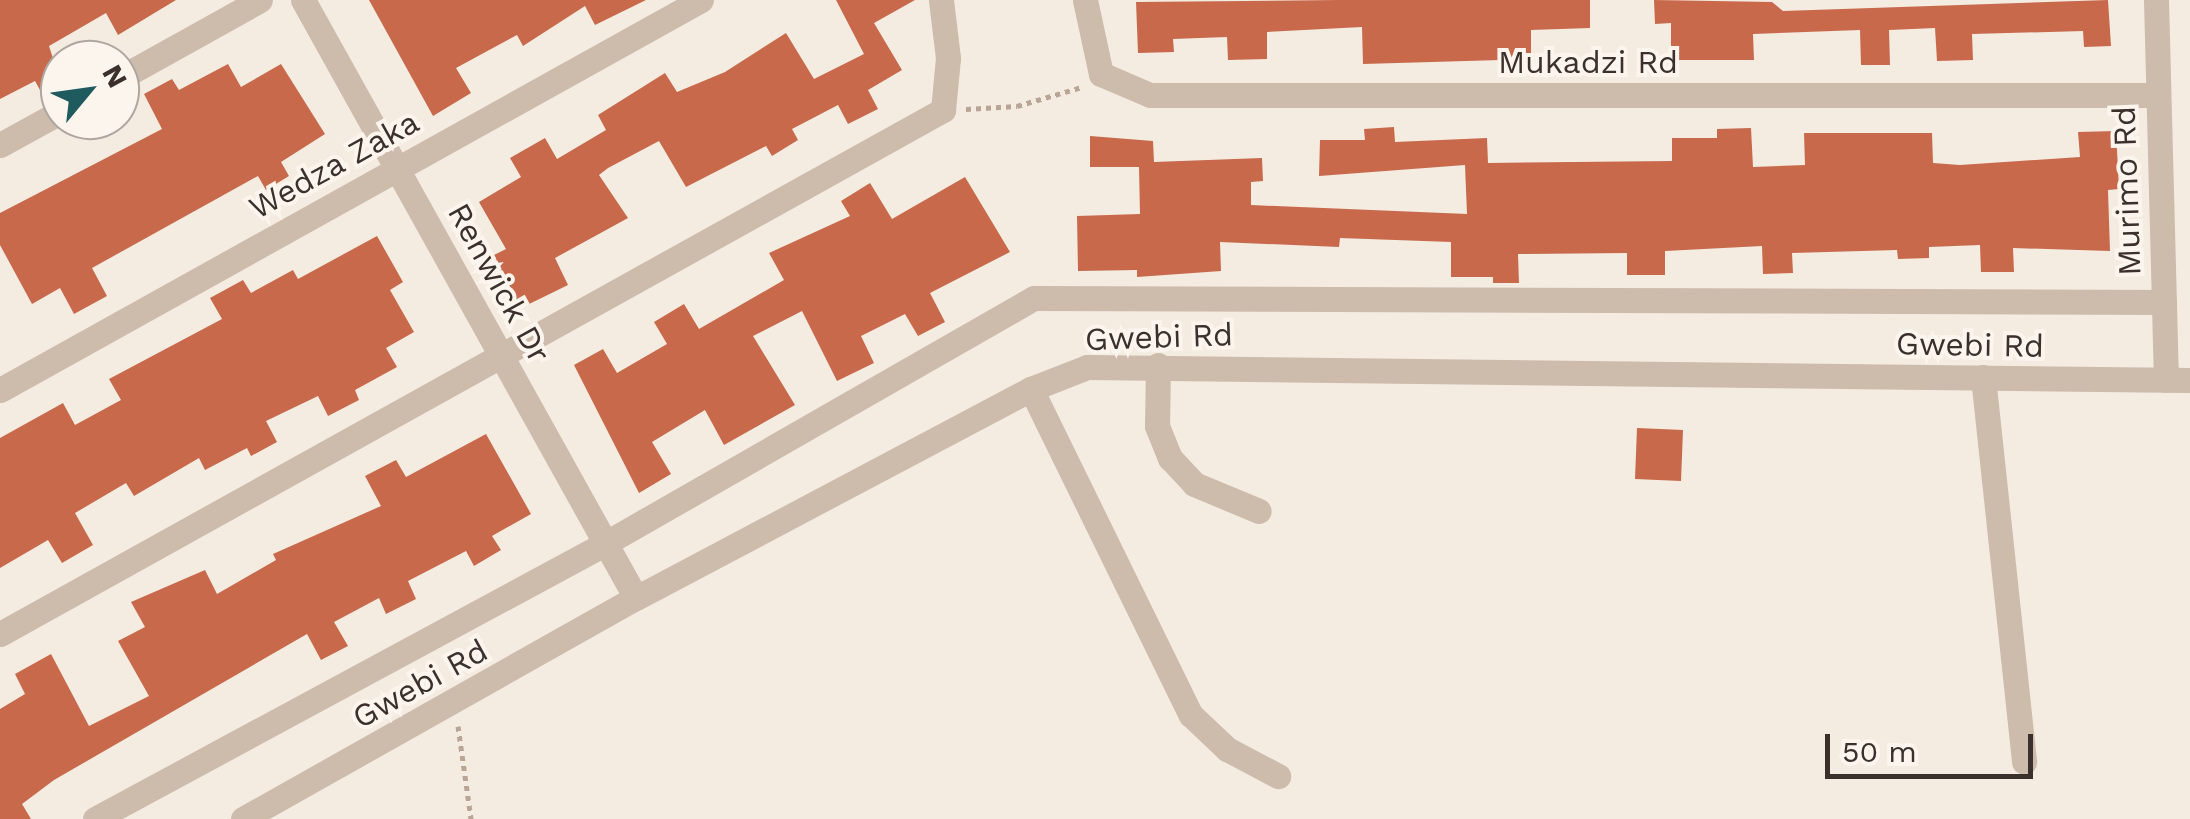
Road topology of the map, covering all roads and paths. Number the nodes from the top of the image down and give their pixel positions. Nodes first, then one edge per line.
1 (260, 0) edge
2 (303, 0) edge
3 (701, 0) edge
4 (941, 0) edge
5 (1086, 0) edge
6 (2156, 0) edge
7 (140, 67) edge
8 (1101, 74) junction
9 (2156, 95) junction
10 (943, 110) junction
11 (40, 123) edge
12 (0, 145) edge
13 (397, 166) junction
14 (2164, 302) junction
15 (502, 358) junction
16 (1158, 365) junction
17 (1983, 378) junction
18 (2178, 380) edge
19 (1031, 389) junction
20 (0, 390) edge
21 (1260, 511) dead end
22 (606, 543) junction
23 (636, 598) junction
24 (0, 634) edge
25 (455, 703) junction
26 (2024, 762) dead end
27 (1278, 776) dead end
28 (95, 819) edge
29 (243, 819) edge
30 (471, 819) edge

1 - 7 street
2 - 13 street, Renwick Dr
3 - 13 street, Wedza Zaka
4 - 10 street
5 - 8 street
6 - 9 street, Murimo Rd
8 - 9 street, Mukadzi Rd
8 - 10 path
9 - 14 street, Murimo Rd
10 - 15 street
11 - 12 street
13 - 15 street, Renwick Dr
13 - 20 street, Wedza Zaka
14 - 18 street, Murimo Rd
14 - 22 street
15 - 22 street, Renwick Dr
15 - 24 street
16 - 17 street, Gwebi Rd
16 - 19 street, Gwebi Rd
16 - 21 street
17 - 18 street, Gwebi Rd
17 - 26 street
19 - 23 street, Gwebi Rd
19 - 27 street
22 - 23 street, Renwick Dr
22 - 28 street
23 - 25 street, Gwebi Rd
25 - 29 street, Gwebi Rd
25 - 30 path

